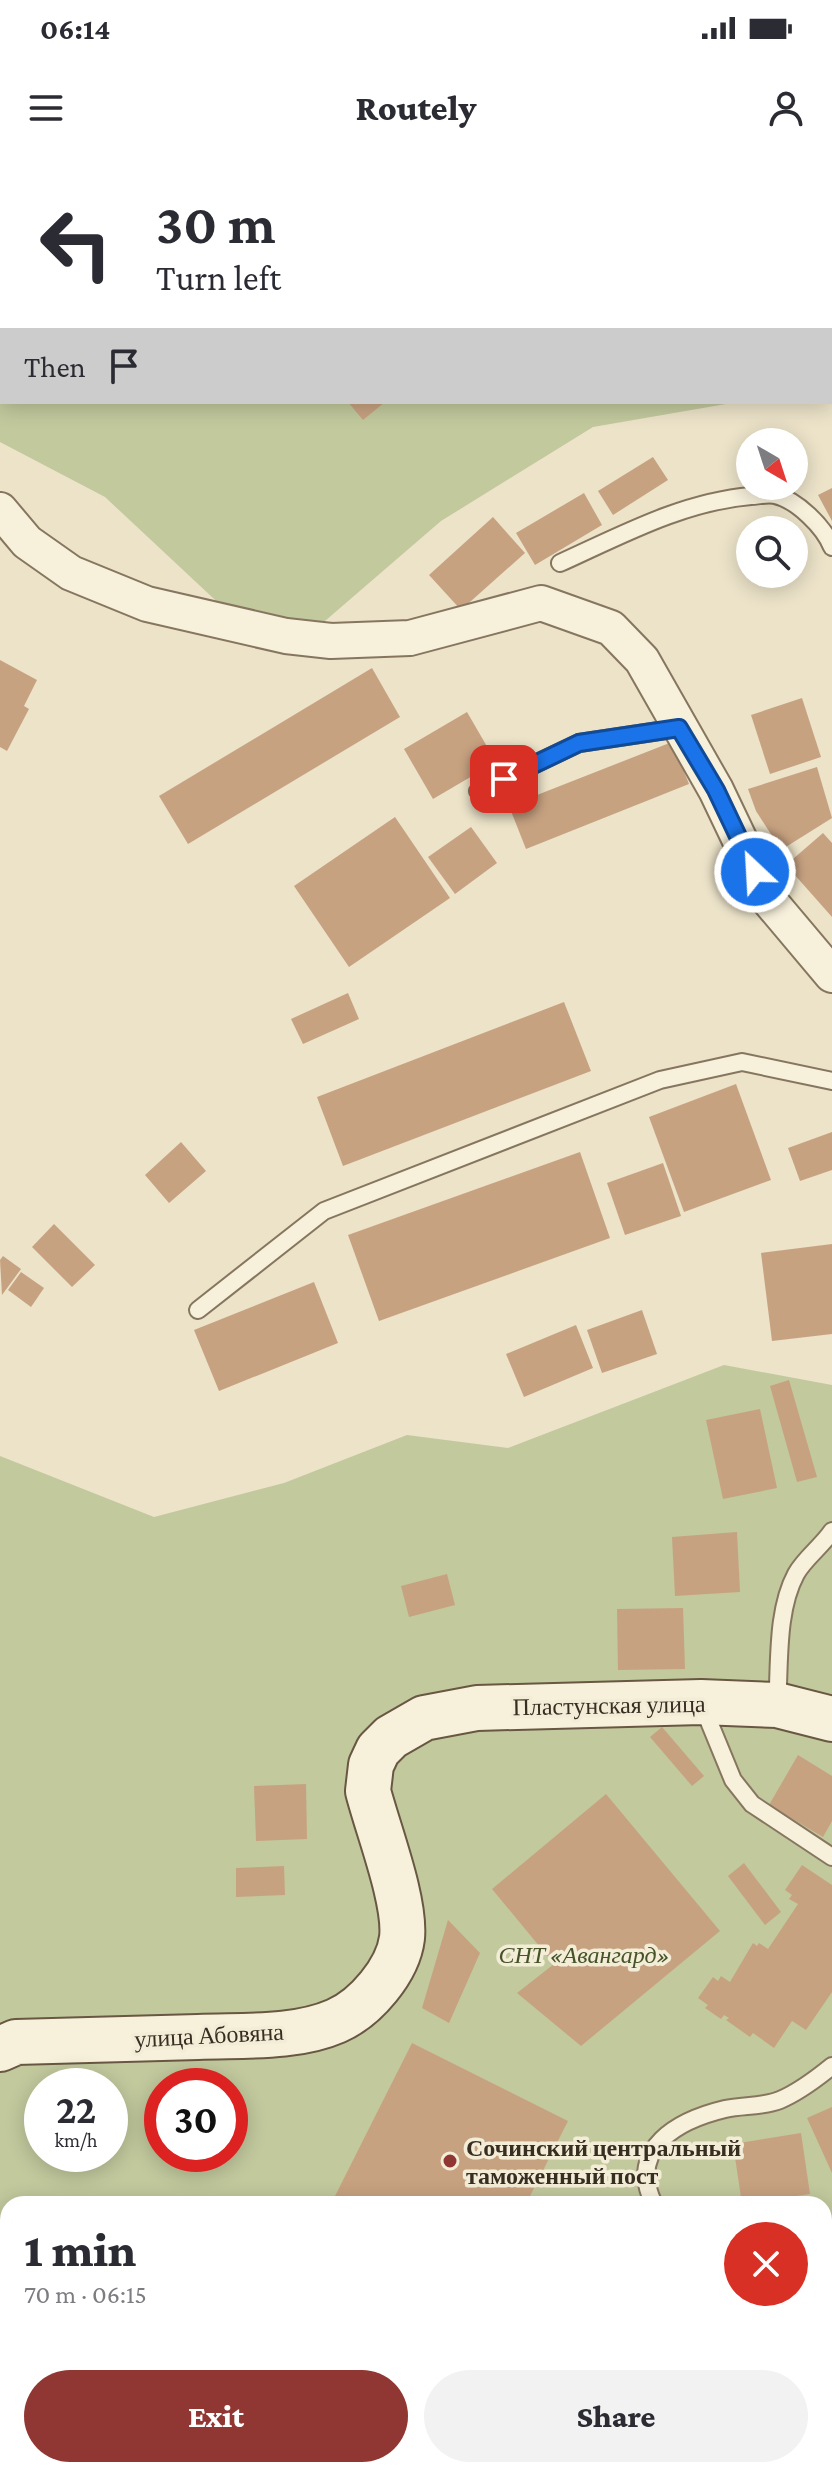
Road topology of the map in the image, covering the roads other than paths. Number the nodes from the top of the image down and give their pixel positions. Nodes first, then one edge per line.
1 (0, 510) edge
2 (832, 547) edge
3 (560, 563) dead end
4 (679, 728) junction
5 (478, 791) dead end
6 (832, 975) edge
7 (832, 1081) edge
8 (198, 1310) dead end
9 (832, 1531) edge
10 (701, 1702) junction
11 (777, 1705) junction
12 (832, 1719) edge
13 (391, 1737) joint
14 (832, 1857) edge
15 (0, 2049) edge
16 (832, 2066) edge
17 (652, 2196) edge

1 - 4 street
2 - 3 lane
4 - 5 lane
4 - 6 street
7 - 8 lane
9 - 11 lane
10 - 11 street, Пластунская улица
10 - 13 street, Пластунская улица
10 - 14 lane
11 - 12 street, Пластунская улица
13 - 15 street, улица Абовяна
16 - 17 lane

